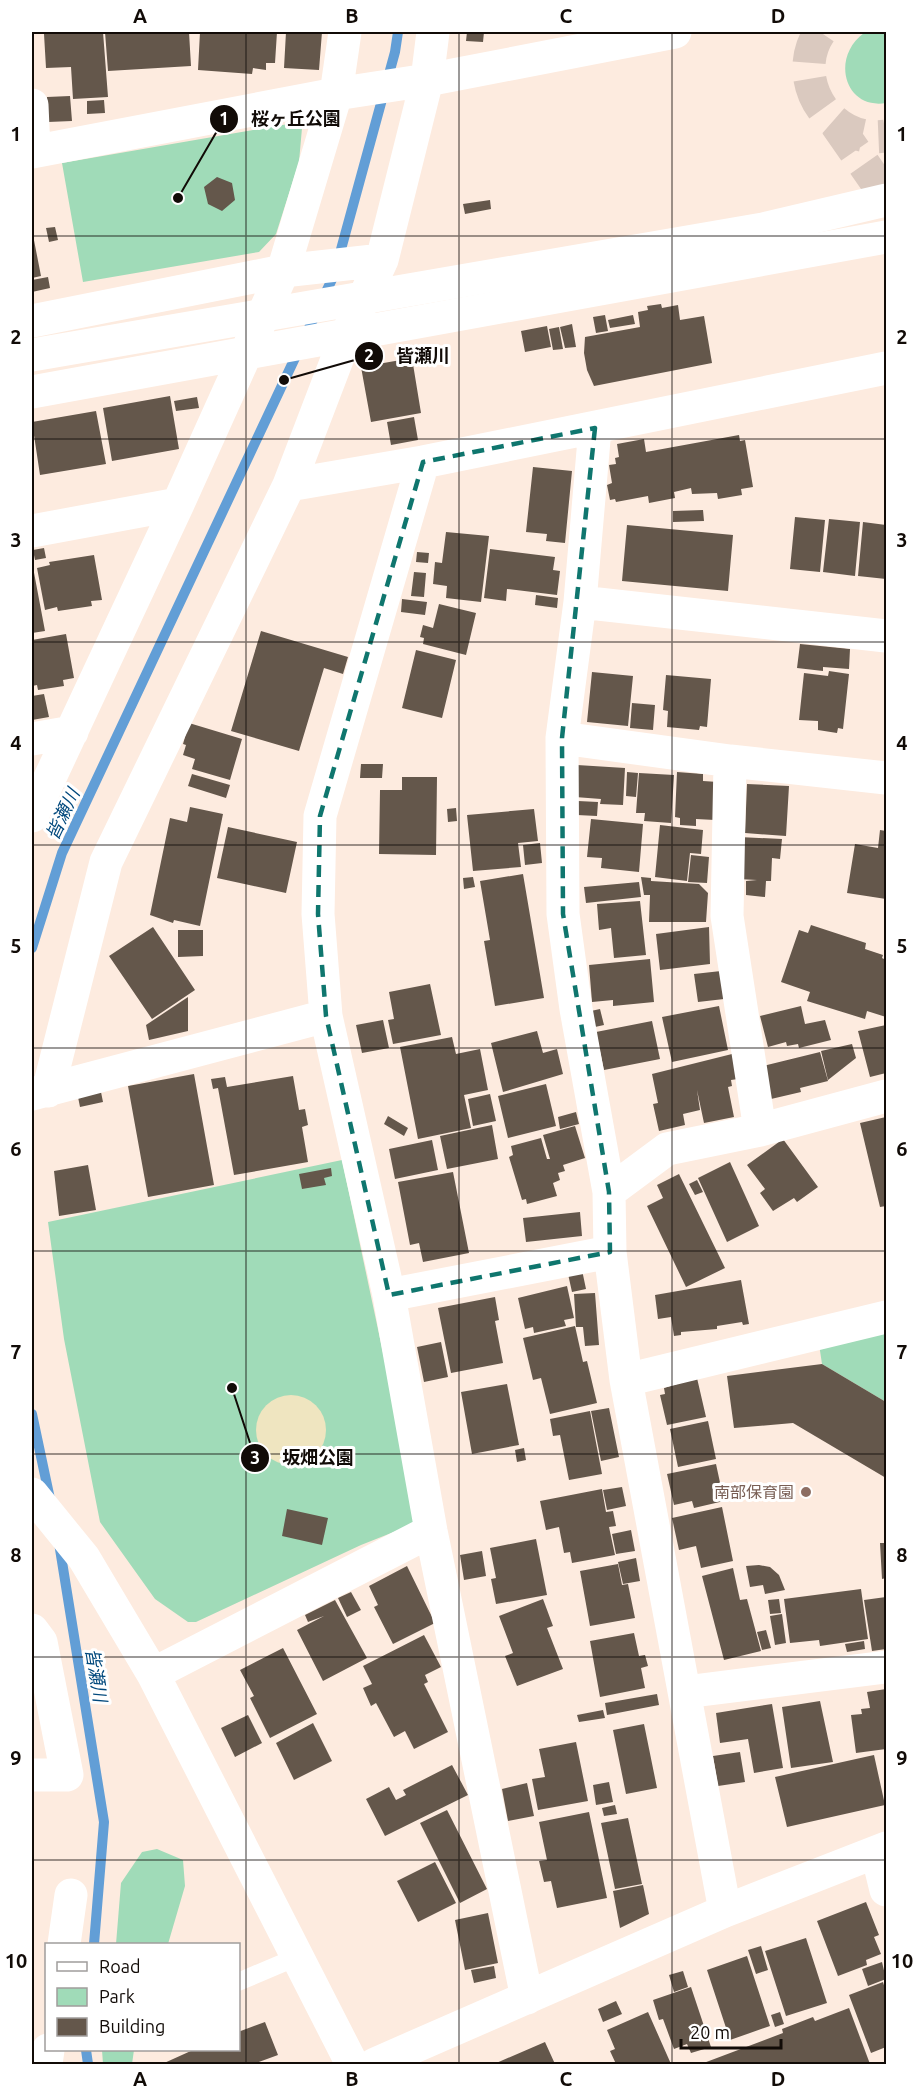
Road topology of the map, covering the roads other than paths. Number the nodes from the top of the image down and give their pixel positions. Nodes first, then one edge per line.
1 (345, 32) edge
2 (433, 32) edge
3 (675, 32) edge
4 (420, 81) junction
5 (341, 94) junction
6 (32, 105) edge
7 (33, 152) edge
8 (886, 200) edge
9 (886, 237) edge
10 (375, 261) junction
11 (290, 270) junction
12 (32, 321) edge
13 (346, 336) junction
14 (32, 355) edge
15 (243, 356) junction
16 (886, 368) edge
17 (32, 392) edge
18 (595, 428) junction
19 (423, 462) junction
20 (288, 485) junction
21 (178, 504) junction
22 (32, 531) edge
23 (580, 602) junction
24 (886, 636) edge
25 (72, 732) junction
26 (562, 738) junction
27 (32, 739) edge
28 (730, 761) junction
29 (886, 778) edge
30 (32, 816) edge
31 (326, 1016) junction
32 (40, 1092) edge
33 (886, 1096) edge
34 (760, 1130) junction
35 (609, 1192) junction
36 (610, 1252) junction
37 (389, 1295) junction
38 (886, 1317) edge
39 (626, 1380) junction
40 (32, 1494) edge
41 (431, 1531) junction
42 (32, 1630) edge
43 (886, 1667) edge
44 (153, 1674) junction
45 (685, 1692) junction
46 (32, 1775) edge
47 (882, 1850) edge
48 (886, 1890) edge
49 (71, 1895) dead end
50 (725, 1911) junction
51 (64, 1943) edge
52 (297, 1957) junction
53 (240, 1981) edge
54 (527, 1998) junction
55 (353, 2063) edge

1 - 5 street
2 - 4 street
3 - 4 street
4 - 5 street
4 - 10 street
5 - 7 street
5 - 11 street
6 - 7 street
8 - 14 street
9 - 13 street
10 - 11 street
10 - 13 street
11 - 12 street
11 - 15 street
13 - 15 street
13 - 20 street
15 - 17 street
15 - 21 street
16 - 18 street
18 - 19 street
18 - 23 street
19 - 20 street
19 - 31 street
20 - 32 street
21 - 22 street
21 - 25 street
23 - 24 street
23 - 26 street
25 - 27 street
25 - 30 street
26 - 28 street
26 - 35 street
28 - 29 street
28 - 34 street
31 - 32 street
31 - 37 street
33 - 34 street
34 - 35 street
35 - 36 street
36 - 37 street
36 - 39 street
37 - 41 street
38 - 39 street
39 - 45 street
40 - 44 street
41 - 44 street
41 - 54 street
42 - 46 street
43 - 45 street
44 - 52 street
45 - 50 street
47 - 48 street
47 - 50 street
49 - 51 street
50 - 54 street
52 - 53 lane
52 - 55 street
54 - 55 street

